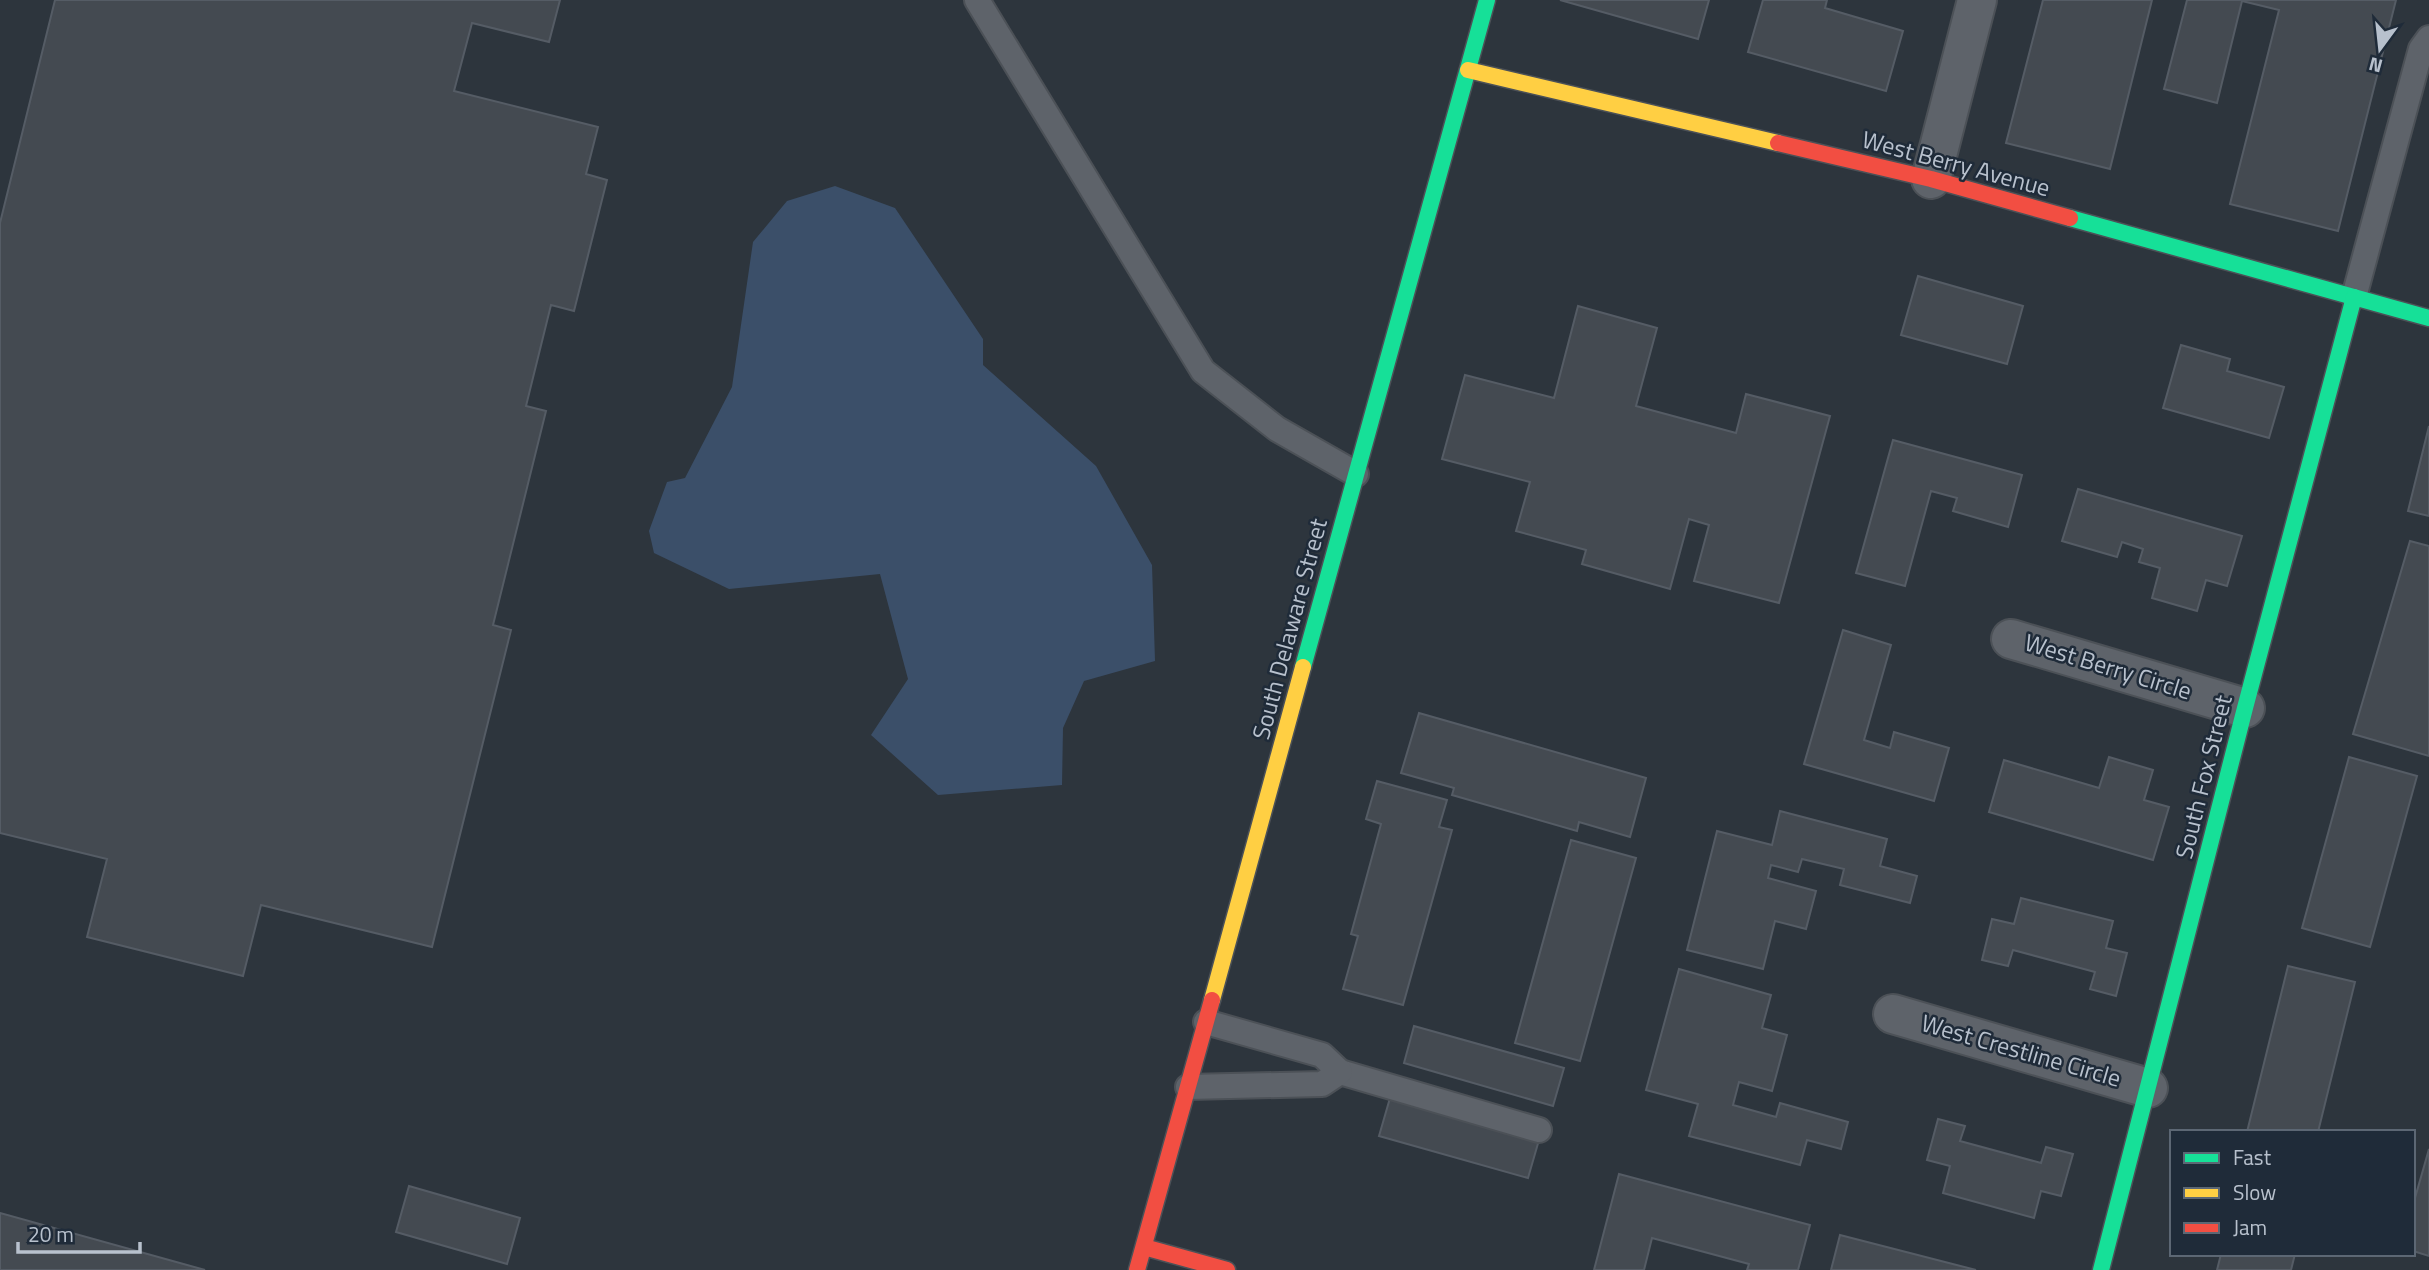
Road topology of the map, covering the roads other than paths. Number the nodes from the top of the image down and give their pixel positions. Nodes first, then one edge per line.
1 (977, 0) edge
2 (1487, 0) edge
3 (1977, 0) edge
4 (2429, 38) edge
5 (1468, 71) junction
6 (1931, 179) junction
7 (2354, 297) junction
8 (2429, 318) edge
9 (1356, 474) junction
10 (2011, 639) dead end
11 (2245, 708) junction
12 (1893, 1014) dead end
13 (1206, 1022) junction
14 (1340, 1072) junction
15 (1188, 1087) junction
16 (2148, 1088) junction
17 (1539, 1130) dead end
18 (1144, 1247) junction
19 (1137, 1270) edge
20 (1227, 1270) edge
21 (2101, 1270) edge

1 - 9 lane
2 - 5 street, South Delaware Street
3 - 6 street
4 - 7 lane
5 - 6 street, West Berry Avenue
5 - 9 street, South Delaware Street
6 - 7 street, West Berry Avenue
7 - 8 street, West Berry Avenue
7 - 11 street, South Fox Street
9 - 13 street, South Delaware Street
10 - 11 street, West Berry Circle
11 - 16 street, South Fox Street
12 - 16 street, West Crestline Circle
13 - 14 lane
13 - 15 street, South Delaware Street
14 - 15 lane
14 - 17 lane
15 - 18 street, South Delaware Street
16 - 21 street, South Fox Street
18 - 19 street, South Delaware Street
18 - 20 street

